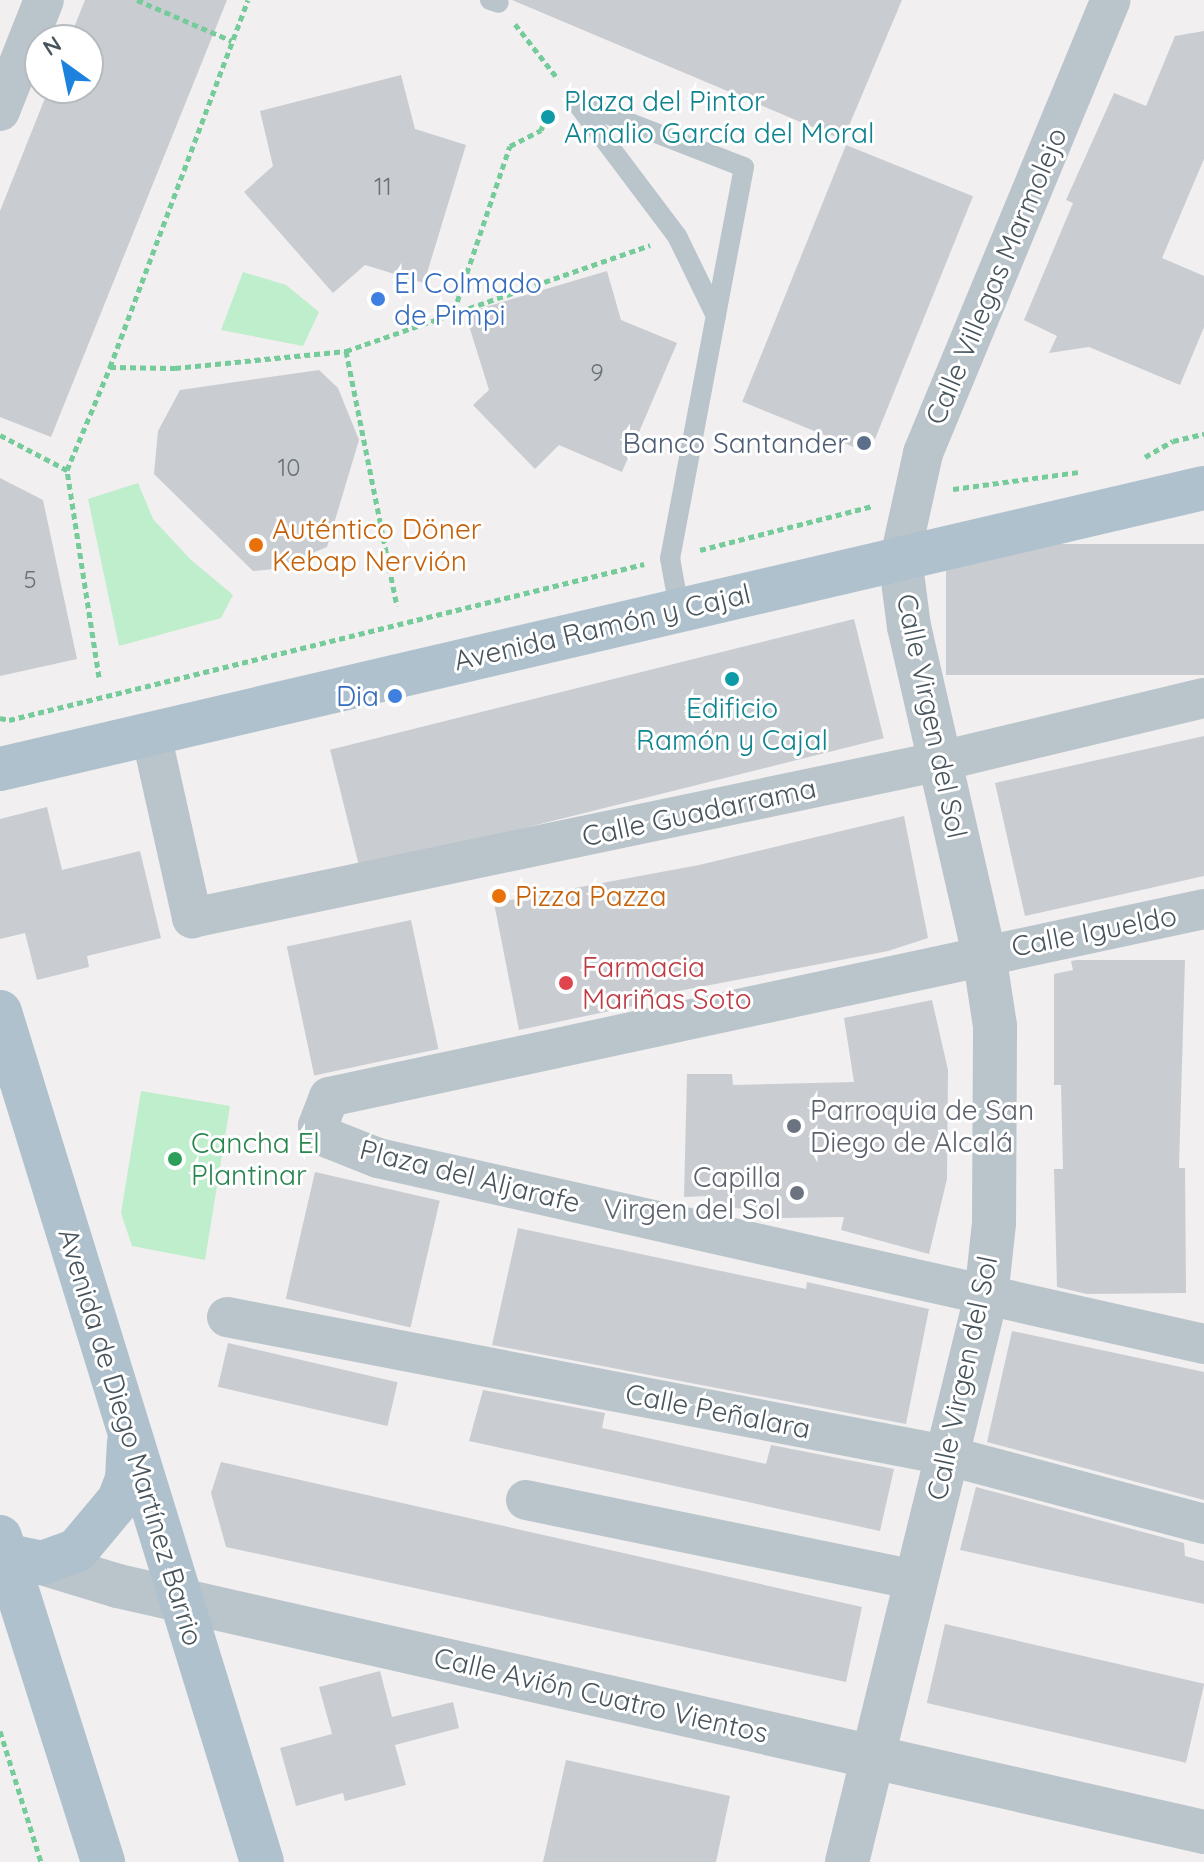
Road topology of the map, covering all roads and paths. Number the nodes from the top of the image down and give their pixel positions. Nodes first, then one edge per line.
1 (44, 0) edge
2 (137, 0) edge
3 (248, 0) edge
4 (1111, 0) edge
5 (495, 2) edge
6 (232, 41) junction
7 (562, 83) junction
8 (576, 102) junction
9 (0, 111) edge
10 (677, 236) junction
11 (454, 312) junction
12 (716, 316) junction
13 (346, 351) junction
14 (110, 367) junction
15 (1204, 434) edge
16 (0, 435) edge
17 (1138, 462) dead end
18 (67, 470) junction
19 (1092, 470) dead end
20 (1204, 488) edge
21 (940, 491) dead end
22 (885, 503) dead end
23 (670, 558) junction
24 (900, 558) junction
25 (397, 606) dead end
26 (679, 608) junction
27 (99, 677) dead end
28 (1204, 698) edge
29 (0, 718) edge
30 (151, 734) junction
31 (941, 761) junction
32 (0, 769) edge
33 (1204, 909) edge
34 (984, 954) junction
35 (0, 1012) edge
36 (986, 1297) junction
37 (227, 1317) dead end
38 (1204, 1344) edge
39 (128, 1429) junction
40 (945, 1455) junction
41 (526, 1500) dead end
42 (1204, 1524) edge
43 (10, 1546) edge
44 (917, 1580) junction
45 (181, 1600) junction
46 (0, 1731) edge
47 (870, 1756) junction
48 (1204, 1832) edge
49 (41, 1862) edge
50 (103, 1862) edge
51 (262, 1862) edge
52 (847, 1862) edge

1 - 9 street
2 - 6 path
3 - 6 path
4 - 24 street, Calle Villegas Marmolejo
5 - 7 path
6 - 14 path
7 - 8 path
7 - 11 path
8 - 10 lane
8 - 12 lane
10 - 11 path
10 - 12 lane
11 - 13 path
12 - 23 lane
13 - 14 path
13 - 25 path
14 - 18 path
15 - 17 path
16 - 18 path
18 - 27 path
19 - 21 path
20 - 24 main road, Avenida Ramón y Cajal
22 - 23 path
23 - 26 lane
23 - 29 path
24 - 26 main road, Avenida Ramón y Cajal
24 - 31 street, Calle Virgen del Sol
26 - 30 main road, Avenida Ramón y Cajal
28 - 31 street, Calle Guadarrama
30 - 31 street, Calle Guadarrama
30 - 32 main road, Avenida Ramón y Cajal
31 - 34 street, Calle Virgen del Sol
33 - 34 street, Calle Igueldo
34 - 36 street, Calle Virgen del Sol
34 - 36 street, Plaza del Aljarafe
35 - 39 main road, Avenida de Diego Martínez Barrio
36 - 38 street
36 - 40 street, Calle Virgen del Sol
37 - 40 street, Calle Peñalara
39 - 43 main road
39 - 45 main road, Avenida de Diego Martínez Barrio
40 - 42 street, Calle Peñalara
40 - 44 street, Calle Virgen del Sol
41 - 44 street
43 - 45 street, Calle Avión Cuatro Vientos
43 - 50 main road
44 - 47 street, Calle Virgen del Sol
45 - 47 street, Calle Avión Cuatro Vientos
45 - 51 main road, Avenida de Diego Martínez Barrio
46 - 49 path
47 - 48 street, Calle Avión Cuatro Vientos
47 - 52 street, Calle Virgen del Sol

